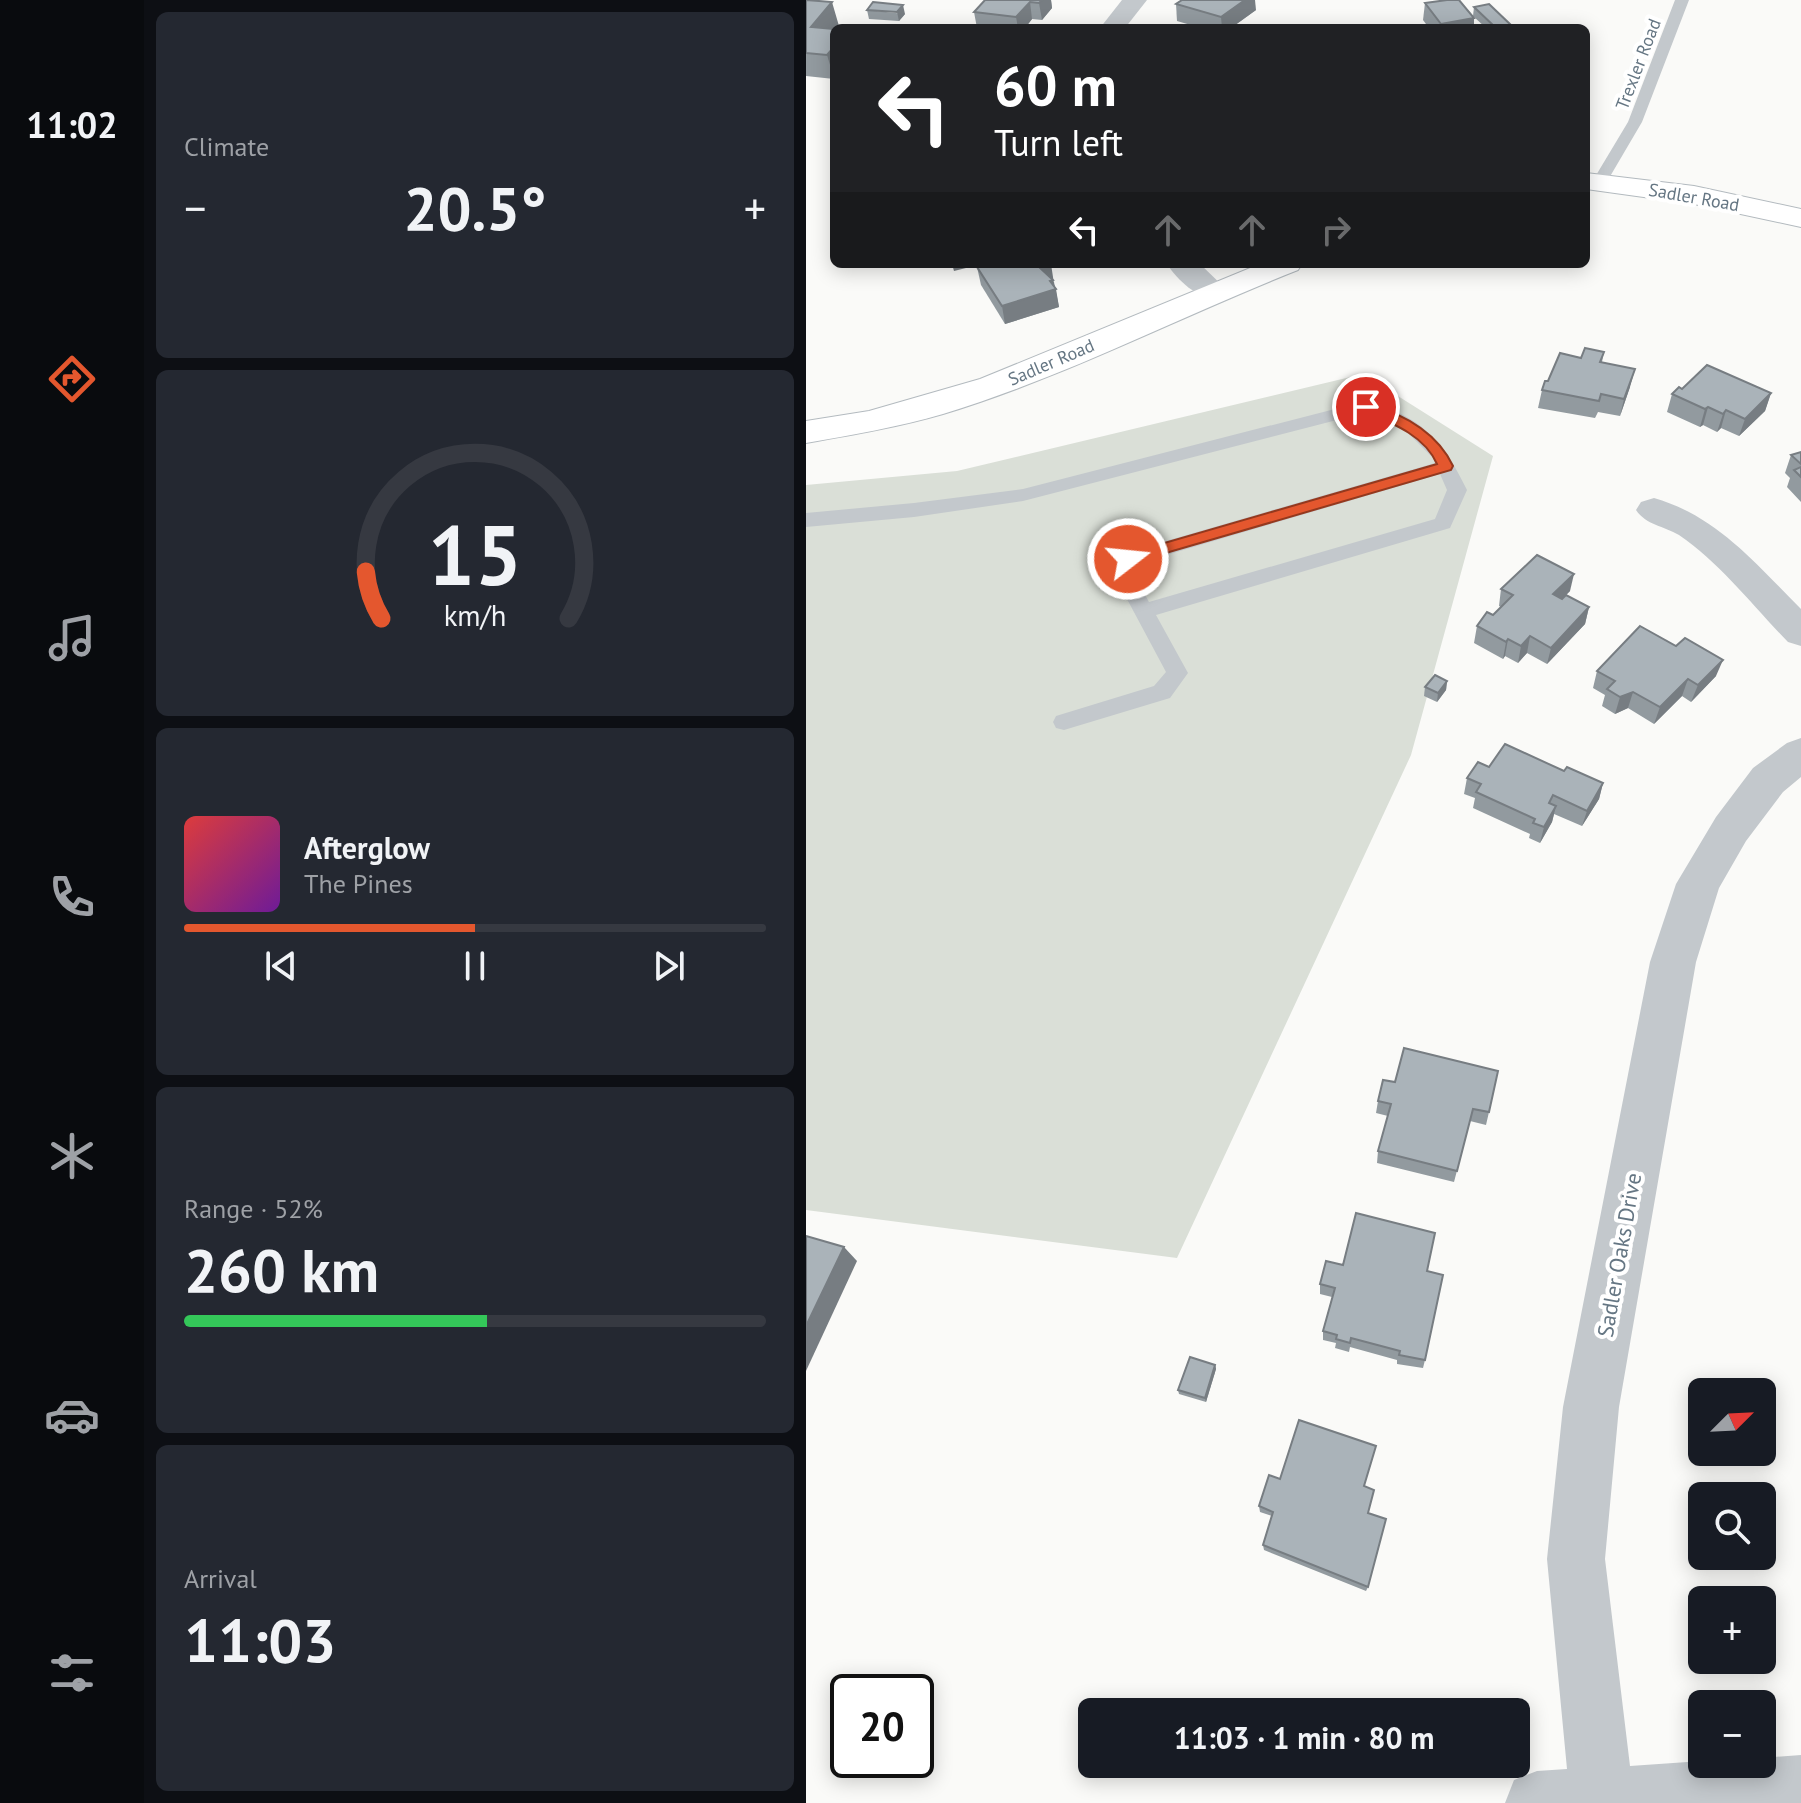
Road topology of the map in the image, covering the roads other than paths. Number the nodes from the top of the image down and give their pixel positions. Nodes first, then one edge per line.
1 (1135, 0) edge
2 (1682, 0) edge
3 (1115, 24) edge
4 (1593, 181) edge
5 (1801, 218) edge
6 (1187, 268) edge
7 (1276, 268) edge
8 (1213, 291) junction
9 (806, 432) edge
10 (1446, 466) junction
11 (1654, 510) dead end
12 (806, 520) edge
13 (1143, 611) junction
14 (1801, 632) edge
15 (1064, 722) dead end
16 (1801, 754) edge
17 (1801, 1787) edge
18 (1602, 1798) junction
19 (1537, 1803) edge

1 - 3 street
2 - 4 lane, Trexler Road
4 - 5 street, Sadler Road
6 - 8 street
7 - 8 street, Sadler Road
8 - 9 street, Sadler Road
10 - 12 lane
10 - 13 lane
10 - 13 lane
11 - 14 street
13 - 15 lane
16 - 18 street, Sadler Oaks Drive
17 - 18 street
18 - 19 street

